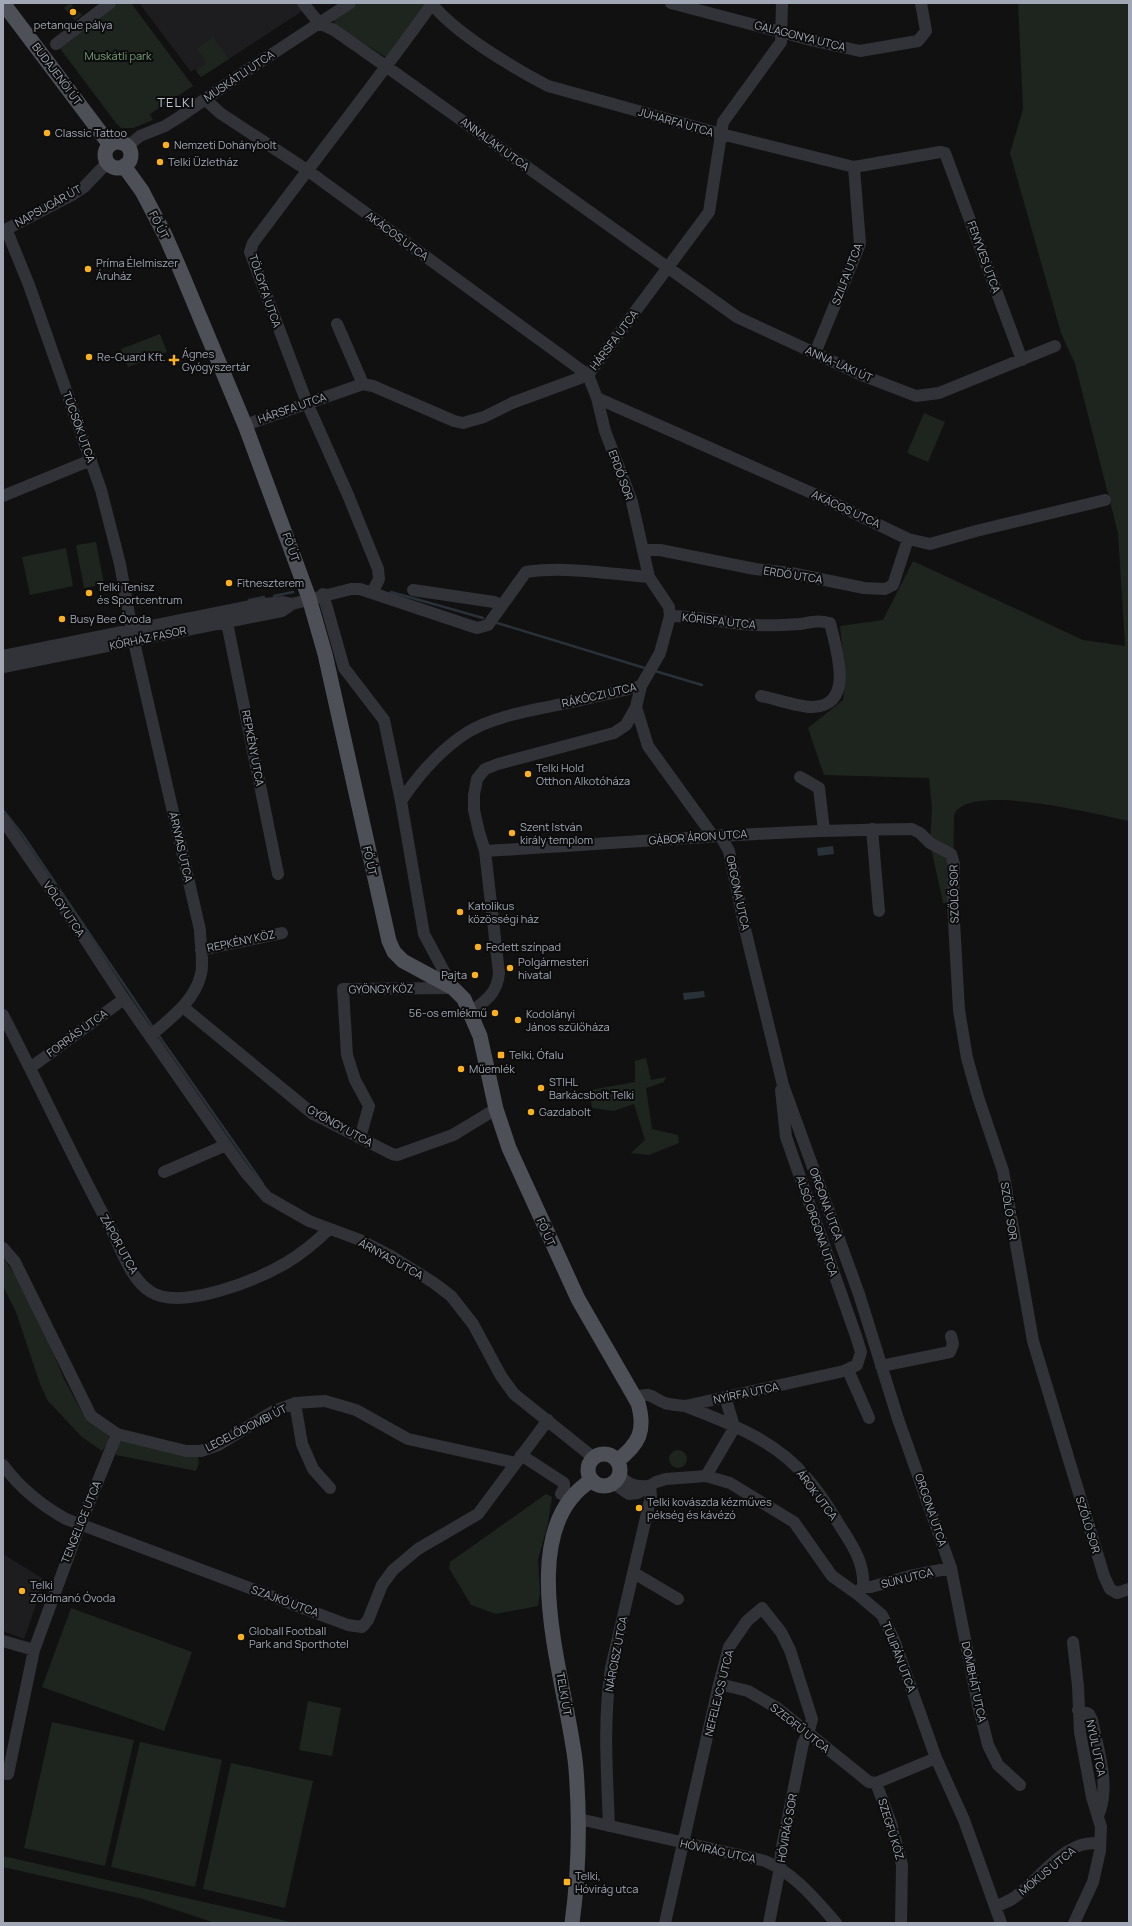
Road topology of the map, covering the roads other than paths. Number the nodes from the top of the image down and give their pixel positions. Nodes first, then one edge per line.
1 (3, 3) edge
2 (303, 3) edge
3 (350, 3) edge
4 (431, 3) edge
5 (671, 3) edge
6 (782, 3) edge
7 (921, 3) edge
8 (103, 5) edge
9 (319, 23) junction
10 (782, 32) junction
11 (56, 44) dead end
12 (387, 67) junction
13 (205, 99) junction
14 (721, 134) junction
15 (110, 145) junction
16 (128, 146) junction
17 (945, 154) joint
18 (108, 162) junction
19 (124, 166) junction
20 (854, 166) junction
21 (307, 170) junction
22 (4, 230) edge
23 (668, 269) junction
24 (338, 324) dead end
25 (1055, 346) dead end
26 (815, 353) junction
27 (1022, 360) junction
28 (588, 375) junction
29 (363, 384) junction
30 (597, 398) junction
31 (307, 403) junction
32 (245, 425) junction
33 (91, 460) junction
34 (3, 496) edge
35 (1105, 500) dead end
36 (908, 539) junction
37 (644, 550) junction
38 (650, 577) junction
39 (413, 590) dead end
40 (372, 593) junction
41 (323, 594) junction
42 (309, 598) junction
43 (501, 605) junction
44 (226, 616) junction
45 (670, 616) junction
46 (133, 636) junction
47 (3, 656) edge
48 (3, 667) edge
49 (641, 686) junction
50 (762, 696) dead end
51 (636, 707) junction
52 (800, 777) dead end
53 (401, 801) junction
54 (3, 820) edge
55 (872, 829) junction
56 (912, 829) joint
57 (824, 830) junction
58 (716, 835) junction
59 (485, 852) junction
60 (278, 874) dead end
61 (879, 911) dead end
62 (282, 932) dead end
63 (201, 950) junction
64 (453, 988) junction
65 (124, 999) junction
66 (183, 1007) junction
67 (470, 1012) junction
68 (3, 1015) edge
69 (150, 1036) junction
70 (30, 1068) junction
71 (783, 1085) junction
72 (496, 1110) junction
73 (360, 1138) junction
74 (226, 1145) junction
75 (164, 1172) dead end
76 (329, 1229) junction
77 (3, 1248) edge
78 (951, 1336) dead end
79 (881, 1366) junction
80 (852, 1367) junction
81 (635, 1397) junction
82 (725, 1397) junction
83 (295, 1403) junction
84 (685, 1406) junction
85 (869, 1418) dead end
86 (548, 1420) junction
87 (734, 1426) junction
88 (117, 1434) junction
89 (594, 1458) junction
90 (519, 1459) junction
91 (3, 1465) edge
92 (616, 1473) junction
93 (706, 1476) junction
94 (592, 1480) junction
95 (650, 1486) junction
96 (330, 1488) dead end
97 (561, 1494) dead end
98 (80, 1525) junction
99 (951, 1568) junction
100 (634, 1573) junction
101 (1129, 1589) edge
102 (860, 1590) junction
103 (678, 1600) dead end
104 (3, 1641) edge
105 (1073, 1642) dead end
106 (34, 1650) junction
107 (719, 1684) junction
108 (808, 1734) junction
109 (936, 1758) junction
110 (5, 1774) edge
111 (876, 1783) junction
112 (1020, 1785) dead end
113 (578, 1819) junction
114 (609, 1826) junction
115 (684, 1844) junction
116 (1100, 1844) junction
117 (780, 1868) junction
118 (996, 1906) junction
119 (572, 1923) edge
120 (665, 1923) edge
121 (769, 1923) edge
122 (836, 1923) edge
123 (901, 1923) edge
124 (1001, 1923) edge
125 (1074, 1923) edge

1 - 15 main road, BUDAJENŐI ÚT
2 - 9 street
3 - 9 street, MUSKÁTLI UTCA
4 - 12 street, TÖLGYFA UTCA
4 - 14 street, JUHARFA UTCA
5 - 10 street, GALAGONYA UTCA
6 - 10 street
7 - 10 street, GALAGONYA UTCA
8 - 11 street
9 - 12 street, ANNALAKI UTCA
9 - 13 street, MUSKÁTLI UTCA
10 - 14 street, HÁRSFA UTCA
12 - 21 street, TÖLGYFA UTCA
12 - 23 street, ANNALAKI UTCA
13 - 16 street, MUSKÁTLI UTCA
13 - 21 street, AKÁCOS UTCA
14 - 20 street, JUHARFA UTCA
14 - 23 street, HÁRSFA UTCA
15 - 16 main road
15 - 18 main road
16 - 19 main road
17 - 20 street, JUHARFA UTCA
17 - 27 street, FENYVES UTCA
18 - 19 main road
18 - 22 street, NAPSUGÁR ÚT
19 - 32 main road, FŐ ÚT
20 - 26 street, SZILFA UTCA
21 - 28 street, AKÁCOS UTCA
21 - 31 street, TÖLGYFA UTCA
22 - 33 street, TÜCSÖK UTCA
23 - 26 street, ANNA-LAKI ÚT
23 - 28 street, HÁRSFA UTCA
24 - 29 street
25 - 27 street
26 - 27 street, ANNA-LAKI ÚT
28 - 29 street, HÁRSFA UTCA
28 - 30 street, ERDŐ SOR
29 - 31 street, HÁRSFA UTCA
30 - 36 street, AKÁCOS UTCA
30 - 37 street, ERDŐ SOR
31 - 32 street, HÁRSFA UTCA
31 - 40 street, TÖLGYFA UTCA
32 - 42 main road, FŐ ÚT
33 - 34 street
33 - 46 street, TÜCSÖK UTCA
35 - 36 street, AKÁCOS UTCA
36 - 37 street, ERDŐ UTCA
37 - 38 street, ERDŐ SOR
38 - 43 street
38 - 45 street
39 - 43 street
40 - 41 street
40 - 43 street
41 - 42 street
41 - 53 street, FŐ ÚT
42 - 44 street, KÓRHÁZ FASOR
42 - 64 main road, FŐ ÚT
44 - 46 street, KÓRHÁZ FASOR
44 - 60 street, REPKÉNY UTCA
45 - 49 street, RÁKÓCZI UTCA
45 - 50 street, KŐRISFA UTCA
46 - 47 street, KÓRHÁZ FASOR
46 - 48 street, KÓRHÁZ FASOR
46 - 63 street, ÁRNYAS UTCA
49 - 51 street
49 - 53 street, RÁKÓCZI UTCA
51 - 58 street, ORGONA UTCA
51 - 59 street
52 - 57 street
53 - 64 street, FŐ ÚT
54 - 65 street, VÖLGY UTCA
55 - 56 street, GÁBOR ÁRON UTCA
55 - 57 street, GÁBOR ÁRON UTCA
55 - 61 street
56 - 101 street, SZŐLŐ SOR
57 - 58 street, GÁBOR ÁRON UTCA
58 - 59 street, GÁBOR ÁRON UTCA
58 - 71 street, ORGONA UTCA
59 - 67 street
62 - 63 street, REPKÉNY KÖZ
63 - 66 street, ÁRNYAS UTCA
64 - 67 main road, FŐ ÚT
64 - 73 street, GYÖNGY KÖZ
65 - 69 street, ÁRNYAS UTCA
65 - 70 street, FORRÁS UTCA
66 - 69 street, ÁRNYAS UTCA
66 - 73 street, GYÖNGY UTCA
67 - 72 main road, FŐ ÚT
68 - 70 street, ZÁPOR UTCA
69 - 74 street, ÁRNYAS UTCA
70 - 76 street, ZÁPOR UTCA
71 - 79 street, ORGONA UTCA
71 - 80 street, ALSÓ ORGONA UTCA
72 - 73 street, GYÖNGY UTCA
72 - 81 main road, FŐ ÚT
74 - 75 street
74 - 76 street, ÁRNYAS UTCA
76 - 86 street, ÁRNYAS UTCA
77 - 88 street, LEGELŐDOMBI ÚT
78 - 79 street
79 - 99 street, ORGONA UTCA
80 - 82 street, NYÍRFA UTCA
80 - 85 street
81 - 84 street, NYÍRFA UTCA
81 - 92 main road, FŐ ÚT
82 - 84 street, NYÍRFA UTCA
82 - 87 street
83 - 88 street, LEGELŐDOMBI ÚT
83 - 90 street, LEGELŐDOMBI ÚT
83 - 96 street
84 - 87 street, ÁROK UTCA
86 - 89 street, ÁRNYAS UTCA
86 - 90 street, SZAJKÓ UTCA
87 - 93 street
87 - 102 street, ÁROK UTCA
88 - 98 street, TENGELICE UTCA
89 - 92 main road
89 - 94 main road
90 - 97 street
90 - 98 street, SZAJKÓ UTCA
91 - 98 street, SZAJKÓ UTCA
92 - 94 main road
92 - 95 street, TULIPÁN UTCA
93 - 95 street, TULIPÁN UTCA
93 - 102 street, TULIPÁN UTCA
94 - 113 main road, TELKI ÚT
95 - 100 street, NÁRCISZ UTCA
98 - 106 street, TENGELICE UTCA
99 - 102 street, SÜN UTCA
99 - 112 street, DOMBHÁT UTCA
100 - 103 street
100 - 114 street, NÁRCISZ UTCA
102 - 109 street, TULIPÁN UTCA
104 - 106 street
105 - 116 street, NYÚL UTCA
106 - 110 street, TENGELICE UTCA
107 - 108 street, SZEGFŰ UTCA
107 - 108 street, NEFELEJCS UTCA
107 - 115 street, NEFELEJCS UTCA
108 - 111 street, SZEGFŰ UTCA
108 - 117 street, HÓVIRÁG SOR
109 - 111 street
109 - 118 street, TULIPÁN UTCA
111 - 123 street, SZEGFŰ KÖZ
113 - 114 street, HÓVIRÁG UTCA
113 - 119 main road, TELKI ÚT
114 - 115 street, HÓVIRÁG UTCA
115 - 117 street, HÓVIRÁG UTCA
115 - 120 street, NEFELEJCS UTCA
116 - 118 street, MÓKUS UTCA
116 - 125 street, NYÚL UTCA
117 - 121 street, HÓVIRÁG SOR
117 - 122 street, HÓVIRÁG UTCA
118 - 124 street, TULIPÁN UTCA

